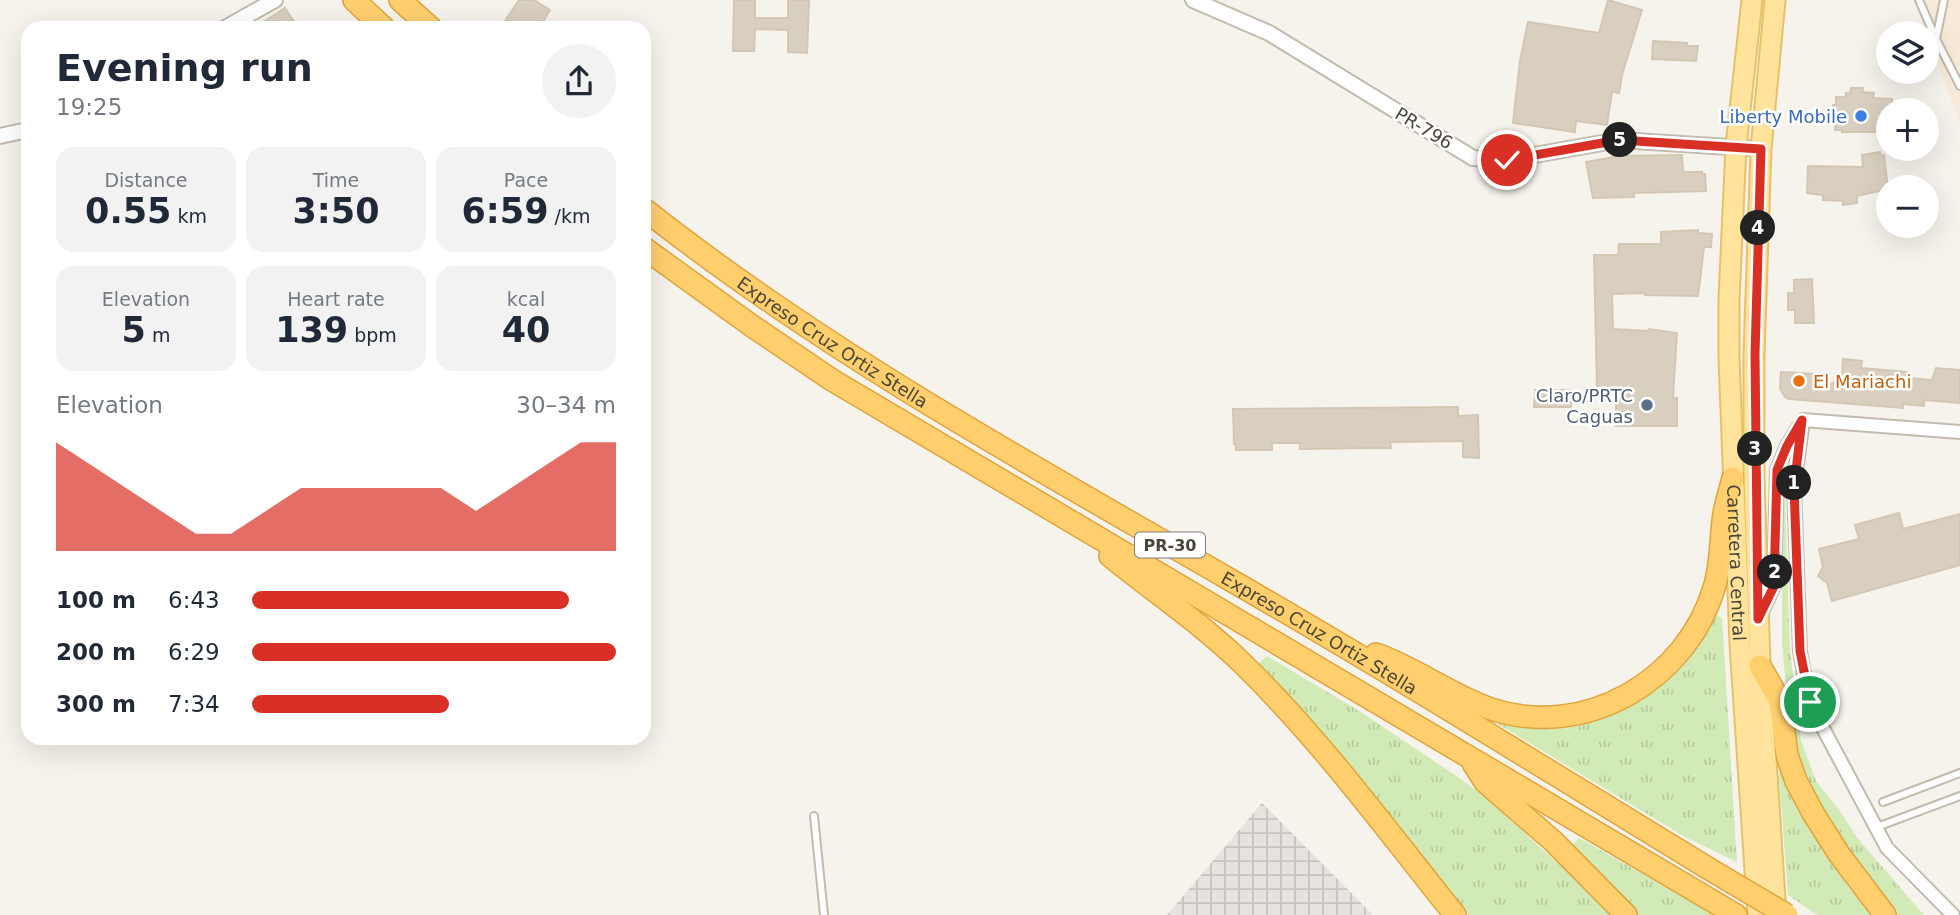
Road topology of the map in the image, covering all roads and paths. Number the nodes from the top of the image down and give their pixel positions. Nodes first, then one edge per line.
1 (275, 0) edge
2 (400, 0) edge
3 (1193, 0) edge
4 (1752, 0) edge
5 (1775, 0) edge
6 (1919, 0) edge
7 (1944, 0) edge
8 (356, 2) edge
9 (238, 21) edge
10 (376, 21) edge
11 (423, 21) edge
12 (1928, 21) edge
13 (1939, 24) edge
14 (1939, 45) edge
15 (1960, 86) edge
16 (21, 132) edge
17 (0, 136) edge
18 (1736, 146) junction
19 (1761, 149) junction
20 (651, 214) edge
21 (651, 253) edge
22 (1802, 420) junction
23 (1960, 432) edge
24 (1734, 478) junction
25 (1051, 509) junction
26 (1758, 619) junction
27 (1332, 639) junction
28 (1760, 666) junction
29 (1468, 755) junction
30 (1960, 773) edge
31 (1960, 796) edge
32 (1883, 802) dead end
33 (814, 816) dead end
34 (1876, 827) junction
35 (824, 915) edge
36 (1455, 915) edge
37 (1626, 915) edge
38 (1736, 915) edge
39 (1758, 915) edge
40 (1776, 915) edge
41 (1787, 915) edge
42 (1885, 915) edge
43 (1953, 915) edge

1 - 9 street
2 - 11 highway
3 - 18 street, PR-796 / PR-796
4 - 18 main road, Carretera Central
5 - 19 main road, Carretera Central
6 - 12 lane
7 - 13 lane
8 - 10 highway
14 - 15 lane
16 - 17 street
18 - 19 street, PR-796 / PR-796
18 - 24 main road, Carretera Central
19 - 26 main road, Carretera Central
20 - 27 highway, Expreso Cruz Ortiz Stella / PR-30
21 - 25 highway, Expreso Cruz Ortiz Stella / PR-30
22 - 23 street
22 - 26 street
22 - 34 street
24 - 27 highway
24 - 39 main road, Carretera Central
25 - 29 highway, Expreso Cruz Ortiz Stella / PR-30
25 - 36 highway
26 - 28 main road, Carretera Central
27 - 41 highway, Expreso Cruz Ortiz Stella / PR-30, bridge
28 - 40 main road, Carretera Central
28 - 42 highway
29 - 37 highway
29 - 38 highway, Expreso Cruz Ortiz Stella / PR-30
30 - 32 lane
31 - 34 lane
33 - 35 lane
34 - 43 street

